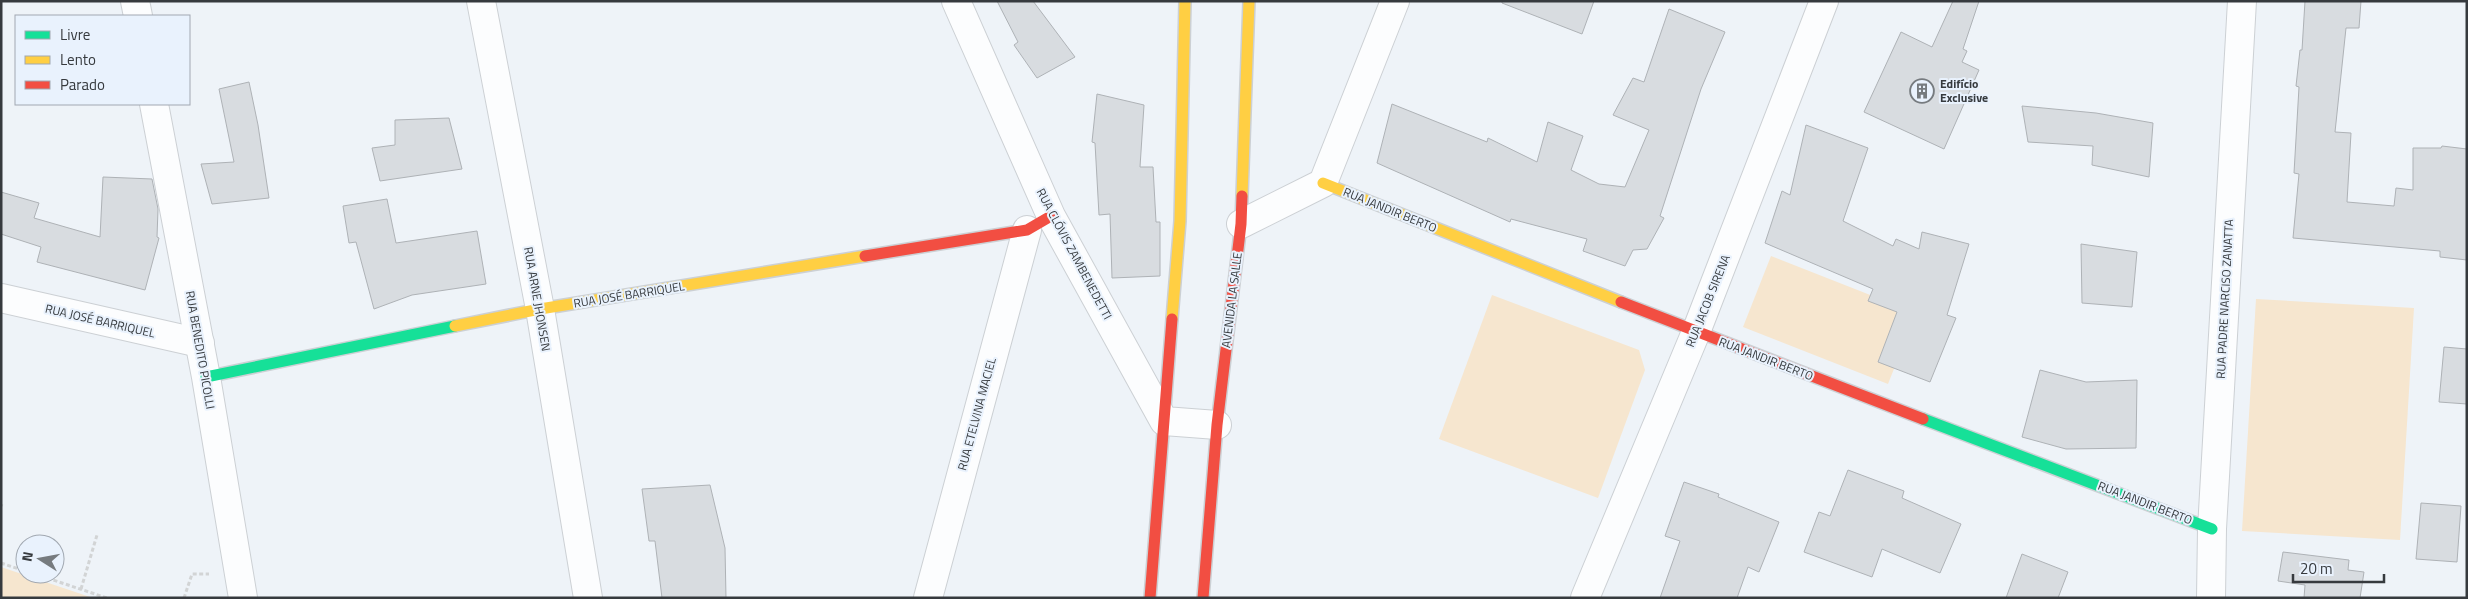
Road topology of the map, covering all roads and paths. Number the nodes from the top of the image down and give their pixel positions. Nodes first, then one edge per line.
1 (135, 1) edge
2 (481, 1) edge
3 (956, 1) edge
4 (1185, 1) edge
5 (1249, 1) edge
6 (1394, 1) edge
7 (1824, 1) edge
8 (2242, 1) edge
9 (138, 15) edge
10 (154, 105) edge
11 (1323, 183) junction
12 (1051, 216) junction
13 (1240, 224) junction
14 (1027, 230) junction
15 (1, 298) edge
16 (540, 309) junction
17 (1696, 332) junction
18 (200, 343) junction
19 (206, 378) junction
20 (1164, 421) junction
21 (1217, 425) junction
22 (2212, 529) junction
23 (97, 535) dead end
24 (1, 563) edge
25 (15, 568) edge
26 (65, 584) edge
27 (241, 585) edge
28 (81, 589) junction
29 (107, 598) edge
30 (184, 598) edge
31 (588, 598) edge
32 (928, 598) edge
33 (1150, 598) edge
34 (1203, 598) edge
35 (1585, 598) edge
36 (2211, 598) edge

1 - 9 street
2 - 16 street, RUA ARNE JHONSEN
3 - 12 street, RUA CLÓVIS ZAMBENEDETTI
4 - 20 street
5 - 13 street, AVENIDA LA SALLE
6 - 11 street
7 - 17 street, RUA JACOB SIRENA
8 - 22 street, RUA PADRE NARCISO ZANATTA
10 - 18 street, RUA BENEDITO PICOLLI
11 - 13 street
11 - 17 street, RUA JANDIR BERTO
12 - 14 street, RUA JOSÉ BARRIQUEL
12 - 20 street, RUA CLÓVIS ZAMBENEDETTI
13 - 21 street, AVENIDA LA SALLE
14 - 16 street, RUA JOSÉ BARRIQUEL
14 - 32 street, RUA ETELVINA MACIEL
15 - 18 street, RUA JOSÉ BARRIQUEL
16 - 19 street, RUA JOSÉ BARRIQUEL
16 - 31 street, RUA ARNE JHONSEN
17 - 22 street, RUA JANDIR BERTO
17 - 35 street, RUA JACOB SIRENA
18 - 19 street, RUA BENEDITO PICOLLI
19 - 27 street, RUA BENEDITO PICOLLI
20 - 21 street
20 - 33 street
21 - 34 street, AVENIDA LA SALLE
22 - 36 street, RUA PADRE NARCISO ZANATTA
23 - 28 path
24 - 25 path
26 - 28 path
27 - 30 path
28 - 29 path

